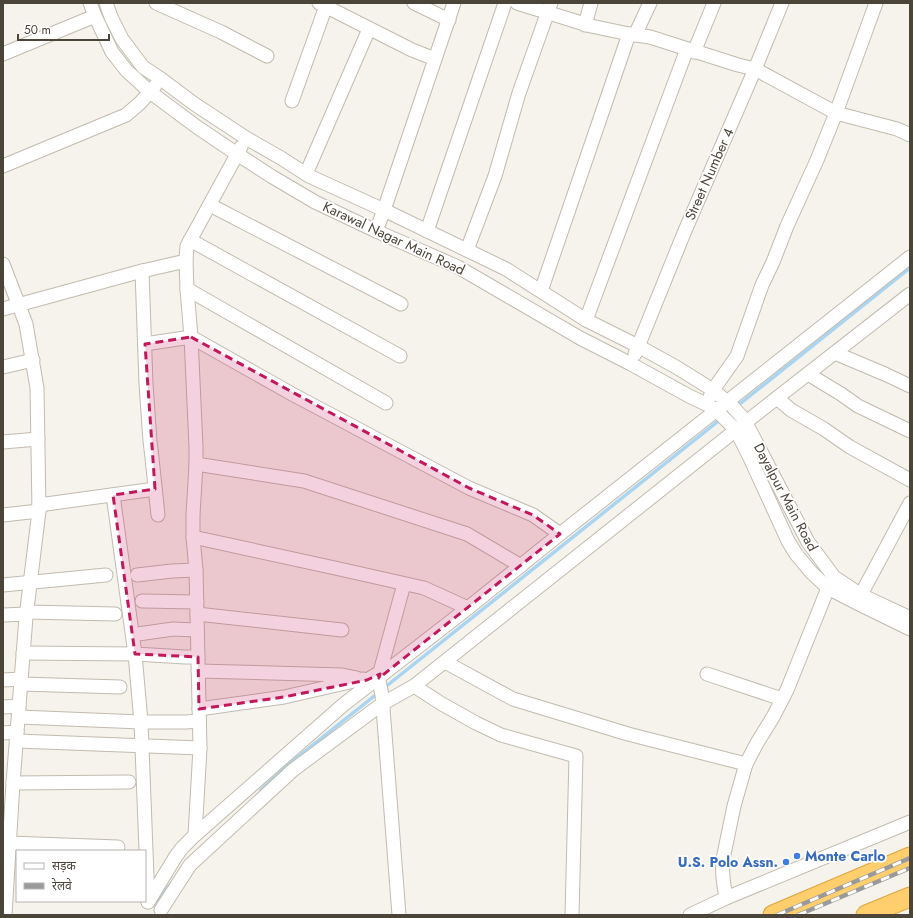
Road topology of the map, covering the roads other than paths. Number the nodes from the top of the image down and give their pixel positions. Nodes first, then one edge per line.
1 (90, 3) edge
2 (106, 3) edge
3 (156, 3) edge
4 (414, 3) edge
5 (454, 3) edge
6 (505, 3) edge
7 (517, 3) edge
8 (591, 3) edge
9 (650, 3) edge
10 (714, 3) edge
11 (782, 3) edge
12 (876, 3) edge
13 (322, 5) edge
14 (179, 8) edge
15 (549, 8) edge
16 (95, 16) junction
17 (449, 20) junction
18 (585, 24) junction
19 (369, 29) junction
20 (632, 34) junction
21 (690, 50) junction
22 (3, 54) edge
23 (267, 56) dead end
24 (434, 59) junction
25 (755, 69) junction
26 (161, 78) junction
27 (150, 92) junction
28 (292, 102) dead end
29 (836, 113) junction
30 (910, 135) edge
31 (246, 138) junction
32 (237, 154) junction
33 (3, 166) edge
34 (306, 174) junction
35 (210, 206) junction
36 (384, 210) junction
37 (376, 231) junction
38 (427, 231) junction
39 (190, 240) junction
40 (467, 250) junction
41 (910, 257) edge
42 (186, 261) junction
43 (3, 264) edge
44 (142, 271) junction
45 (187, 289) junction
46 (541, 291) junction
47 (910, 294) edge
48 (401, 304) dead end
49 (19, 306) junction
50 (3, 309) edge
51 (586, 320) junction
52 (191, 337) junction
53 (145, 344) junction
54 (638, 346) junction
55 (835, 352) junction
56 (400, 356) dead end
57 (33, 360) junction
58 (631, 364) junction
59 (3, 367) edge
60 (808, 374) junction
61 (910, 386) edge
62 (713, 390) junction
63 (777, 398) junction
64 (386, 403) dead end
65 (729, 404) junction
66 (715, 410) junction
67 (740, 424) junction
68 (910, 431) edge
69 (38, 439) junction
70 (3, 442) edge
71 (196, 464) junction
72 (910, 480) edge
73 (155, 489) junction
74 (113, 495) junction
75 (910, 503) edge
76 (39, 508) junction
77 (3, 515) edge
78 (158, 516) dead end
79 (560, 534) junction
80 (193, 537) junction
81 (521, 566) junction
82 (196, 570) junction
83 (106, 575) dead end
84 (137, 575) dead end
85 (30, 582) junction
86 (404, 584) junction
87 (3, 585) edge
88 (828, 588) junction
89 (859, 599) junction
90 (142, 601) dead end
91 (197, 608) junction
92 (468, 608) junction
93 (26, 613) junction
94 (115, 614) dead end
95 (3, 615) edge
96 (910, 618) edge
97 (910, 629) edge
98 (197, 630) junction
99 (342, 630) dead end
100 (138, 634) dead end
101 (23, 653) junction
102 (134, 654) junction
103 (198, 657) junction
104 (445, 662) junction
105 (198, 671) junction
106 (707, 674) dead end
107 (379, 677) junction
108 (363, 679) junction
109 (3, 680) edge
110 (21, 682) junction
111 (414, 686) junction
112 (120, 687) dead end
113 (382, 699) junction
114 (782, 699) junction
115 (3, 707) edge
116 (19, 711) junction
117 (199, 715) junction
118 (141, 722) junction
119 (3, 733) edge
120 (17, 736) junction
121 (142, 746) junction
122 (200, 748) junction
123 (746, 764) junction
124 (10, 780) edge
125 (129, 782) dead end
126 (910, 822) edge
127 (194, 835) junction
128 (7, 845) edge
129 (118, 848) dead end
130 (910, 857) edge
131 (9, 890) edge
132 (910, 897) edge
133 (726, 898) junction
134 (161, 910) dead end
135 (5, 915) edge
136 (398, 915) edge
137 (572, 915) edge
138 (690, 915) edge
139 (773, 915) edge
140 (866, 915) edge

1 - 16 street, Karawal Nagar Main Road
2 - 26 street, Karawal Nagar Main Road
3 - 14 street
4 - 17 street
5 - 17 street
6 - 38 street
7 - 15 street
8 - 18 street
9 - 20 street
10 - 21 street
11 - 25 street, Street Number 4
12 - 29 street
13 - 19 street
13 - 28 street
14 - 23 street
15 - 18 street
15 - 40 street
16 - 22 street
16 - 27 street, Karawal Nagar Main Road
17 - 24 street
18 - 20 street
19 - 24 street
19 - 34 street
20 - 21 street
20 - 46 street
21 - 25 street
21 - 51 street
24 - 36 street
25 - 29 street
25 - 54 street, Street Number 4
26 - 27 street
26 - 31 street, Karawal Nagar Main Road
27 - 32 street, Karawal Nagar Main Road
27 - 33 street
29 - 30 street
29 - 62 street
31 - 32 street
31 - 34 street, Karawal Nagar Main Road
32 - 35 street
32 - 37 street, Karawal Nagar Main Road
34 - 36 street, Karawal Nagar Main Road
35 - 39 street
35 - 48 street
36 - 37 street
36 - 38 street, Karawal Nagar Main Road
37 - 58 street, Karawal Nagar Main Road
38 - 40 street, Karawal Nagar Main Road
39 - 42 street
39 - 56 street
40 - 46 street, Karawal Nagar Main Road
41 - 65 street
42 - 44 street
42 - 45 street
43 - 49 street
44 - 49 street
44 - 53 street
45 - 52 street
45 - 64 street
46 - 51 street, Karawal Nagar Main Road
47 - 55 street
49 - 50 street
49 - 57 street
51 - 54 street, Karawal Nagar Main Road
52 - 53 street
52 - 71 street
52 - 79 street
53 - 73 street
54 - 58 street, Street Number 4
54 - 62 street, Karawal Nagar Main Road
55 - 60 street
55 - 61 street
57 - 59 street
57 - 69 street
58 - 66 street, Karawal Nagar Main Road
60 - 63 street
60 - 68 street
62 - 65 street, Karawal Nagar Main Road
62 - 66 street
63 - 67 street
63 - 72 street
65 - 66 street
65 - 67 street, Karawal Nagar Main Road
66 - 67 street, Karawal Nagar Main Road
66 - 79 street
67 - 88 street, Dayalpur Main Road
67 - 89 street, Dayalpur Main Road
67 - 104 street
69 - 70 street
69 - 76 street
71 - 80 street
71 - 81 street
73 - 74 street
73 - 78 street
74 - 76 street
74 - 102 street
75 - 89 street
76 - 77 street
76 - 85 street
79 - 81 street
80 - 82 street
80 - 86 street
81 - 92 street
82 - 84 street
82 - 91 street
83 - 85 street
85 - 87 street
85 - 93 street
86 - 92 street
86 - 107 street
88 - 89 street, Dayalpur Main Road
88 - 114 street
89 - 96 street, Dayalpur Main Road
89 - 97 street, Dayalpur Main Road
90 - 91 street
91 - 98 street
91 - 99 street
92 - 107 street
93 - 94 street
93 - 95 street
93 - 101 street
98 - 100 street
98 - 103 street
101 - 102 street
101 - 110 street
102 - 103 street
102 - 118 street
103 - 105 street
104 - 111 street
104 - 123 street
105 - 108 street
105 - 117 street
106 - 114 street
107 - 108 street
107 - 113 street
107 - 127 street
108 - 117 street
109 - 110 street
110 - 112 street
110 - 116 street
111 - 113 street
111 - 137 street
113 - 134 street
113 - 136 street
114 - 123 street
115 - 116 street
116 - 118 street
116 - 120 street
117 - 118 street
117 - 122 street
118 - 121 street
119 - 120 street
120 - 121 street
120 - 124 street
121 - 122 street
121 - 127 street
122 - 127 street
123 - 133 street
124 - 125 street
124 - 128 street
126 - 133 street
128 - 129 street
128 - 131 street
130 - 139 highway
131 - 135 street
132 - 140 highway
133 - 138 street

